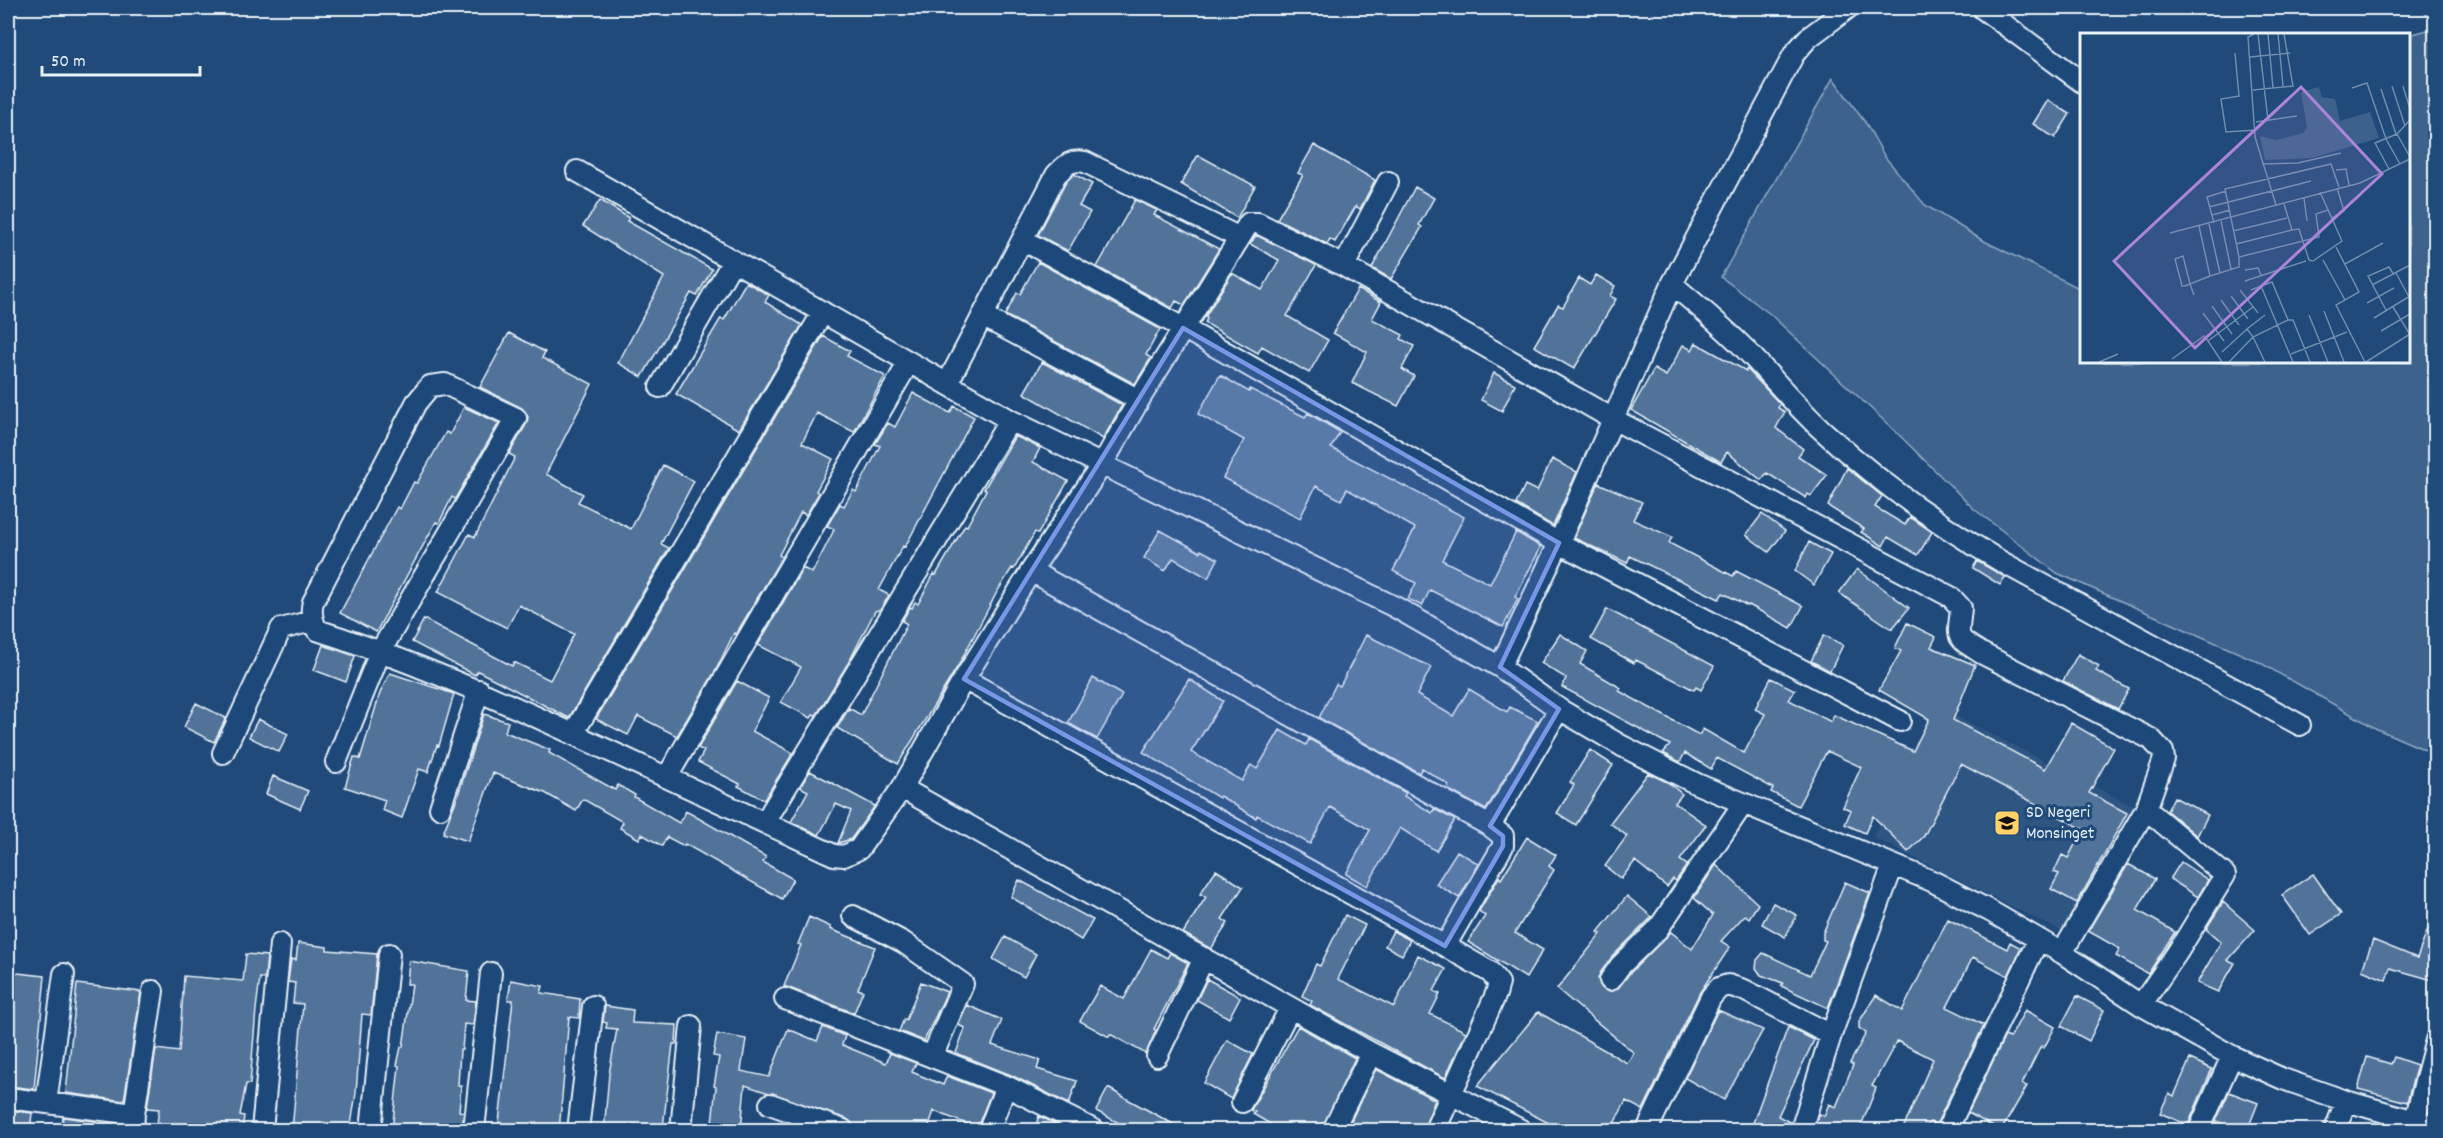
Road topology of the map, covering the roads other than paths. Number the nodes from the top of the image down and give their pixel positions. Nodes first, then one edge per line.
1 (1846, 8) edge
2 (1982, 8) edge
3 (2003, 13) edge
4 (2080, 80) edge
5 (577, 171) dead end
6 (1388, 182) dead end
7 (1238, 237) junction
8 (1023, 240) junction
9 (733, 261) junction
10 (1344, 266) junction
11 (1673, 281) junction
12 (823, 312) junction
13 (982, 316) junction
14 (1183, 328) junction
15 (909, 362) junction
16 (947, 384) junction
17 (660, 387) dead end
18 (1139, 400) junction
19 (1613, 419) junction
20 (1010, 420) junction
21 (1102, 463) junction
22 (1559, 543) junction
23 (1031, 571) junction
24 (312, 621) junction
25 (380, 652) junction
26 (1500, 667) junction
27 (964, 679) junction
28 (479, 690) junction
29 (1559, 709) junction
30 (1900, 721) dead end
31 (2300, 725) dead end
32 (573, 734) junction
33 (223, 753) dead end
34 (336, 762) dead end
35 (667, 777) junction
36 (902, 788) junction
37 (1743, 804) junction
38 (440, 808) dead end
39 (2146, 809) junction
40 (765, 822) junction
41 (1490, 826) junction
42 (1893, 865) junction
43 (853, 916) dead end
44 (2038, 940) junction
45 (280, 944) dead end
46 (1445, 946) junction
47 (2062, 953) junction
48 (389, 954) dead end
49 (1204, 958) junction
50 (491, 973) dead end
51 (64, 974) dead end
52 (1610, 980) dead end
53 (153, 991) dead end
54 (785, 999) dead end
55 (2141, 1005) junction
56 (593, 1006) dead end
57 (1290, 1008) junction
58 (691, 1026) dead end
59 (1831, 1035) junction
60 (2436, 1040) edge
61 (1371, 1053) junction
62 (1156, 1056) dead end
63 (2232, 1056) junction
64 (932, 1057) junction
65 (1006, 1086) junction
66 (1451, 1094) junction
67 (8, 1098) edge
68 (2346, 1101) junction
69 (1242, 1102) dead end
70 (46, 1103) junction
71 (770, 1104) dead end
72 (2415, 1120) junction
73 (134, 1122) edge
74 (2436, 1127) edge
75 (1808, 1128) edge
76 (262, 1131) edge
77 (371, 1131) edge
78 (474, 1131) edge
79 (578, 1131) edge
80 (681, 1131) edge
81 (843, 1131) edge
82 (989, 1131) edge
83 (1094, 1131) edge
84 (1333, 1131) edge
85 (1435, 1131) edge
86 (1521, 1131) edge
87 (1647, 1131) edge
88 (1947, 1131) edge
89 (2199, 1131) edge
90 (2335, 1131) edge

1 - 11 street
2 - 3 street
3 - 4 street
5 - 9 street
6 - 10 street
7 - 8 street
7 - 10 street
7 - 14 street
8 - 13 street
8 - 14 street
9 - 12 street
9 - 17 street
10 - 19 street
11 - 19 street
11 - 31 street
12 - 15 street
12 - 32 street
13 - 16 street
13 - 18 street
14 - 18 street
14 - 22 street
15 - 16 street
15 - 35 street
16 - 20 street
18 - 21 street
19 - 22 street
19 - 39 street
20 - 21 street
20 - 40 street
21 - 23 street
21 - 26 street
22 - 26 street
22 - 30 street
23 - 27 street
23 - 41 street
24 - 25 street
24 - 25 street
24 - 33 street
25 - 28 street
25 - 34 street
26 - 29 street
27 - 36 street
27 - 46 street
28 - 32 street
28 - 38 street
29 - 37 street
29 - 41 street
32 - 35 street
35 - 40 street
36 - 40 street
36 - 49 street
37 - 42 street
37 - 52 street
39 - 47 street
39 - 55 street
41 - 46 street
42 - 44 street
42 - 59 street
43 - 64 street
44 - 47 street
44 - 88 street
45 - 76 street
46 - 66 street
47 - 55 street
48 - 77 street
49 - 57 street
49 - 62 street
50 - 78 street
51 - 70 street
53 - 73 street
54 - 64 street
55 - 63 street
56 - 79 street
57 - 61 street
57 - 69 street
58 - 80 street
59 - 75 street
59 - 87 street
60 - 72 street
61 - 66 street
61 - 84 street
63 - 68 street
63 - 89 street
64 - 65 street
65 - 82 street
65 - 83 street
66 - 85 street
66 - 86 street
67 - 70 street
68 - 72 street
68 - 90 street
70 - 73 street
71 - 81 street
72 - 74 street

